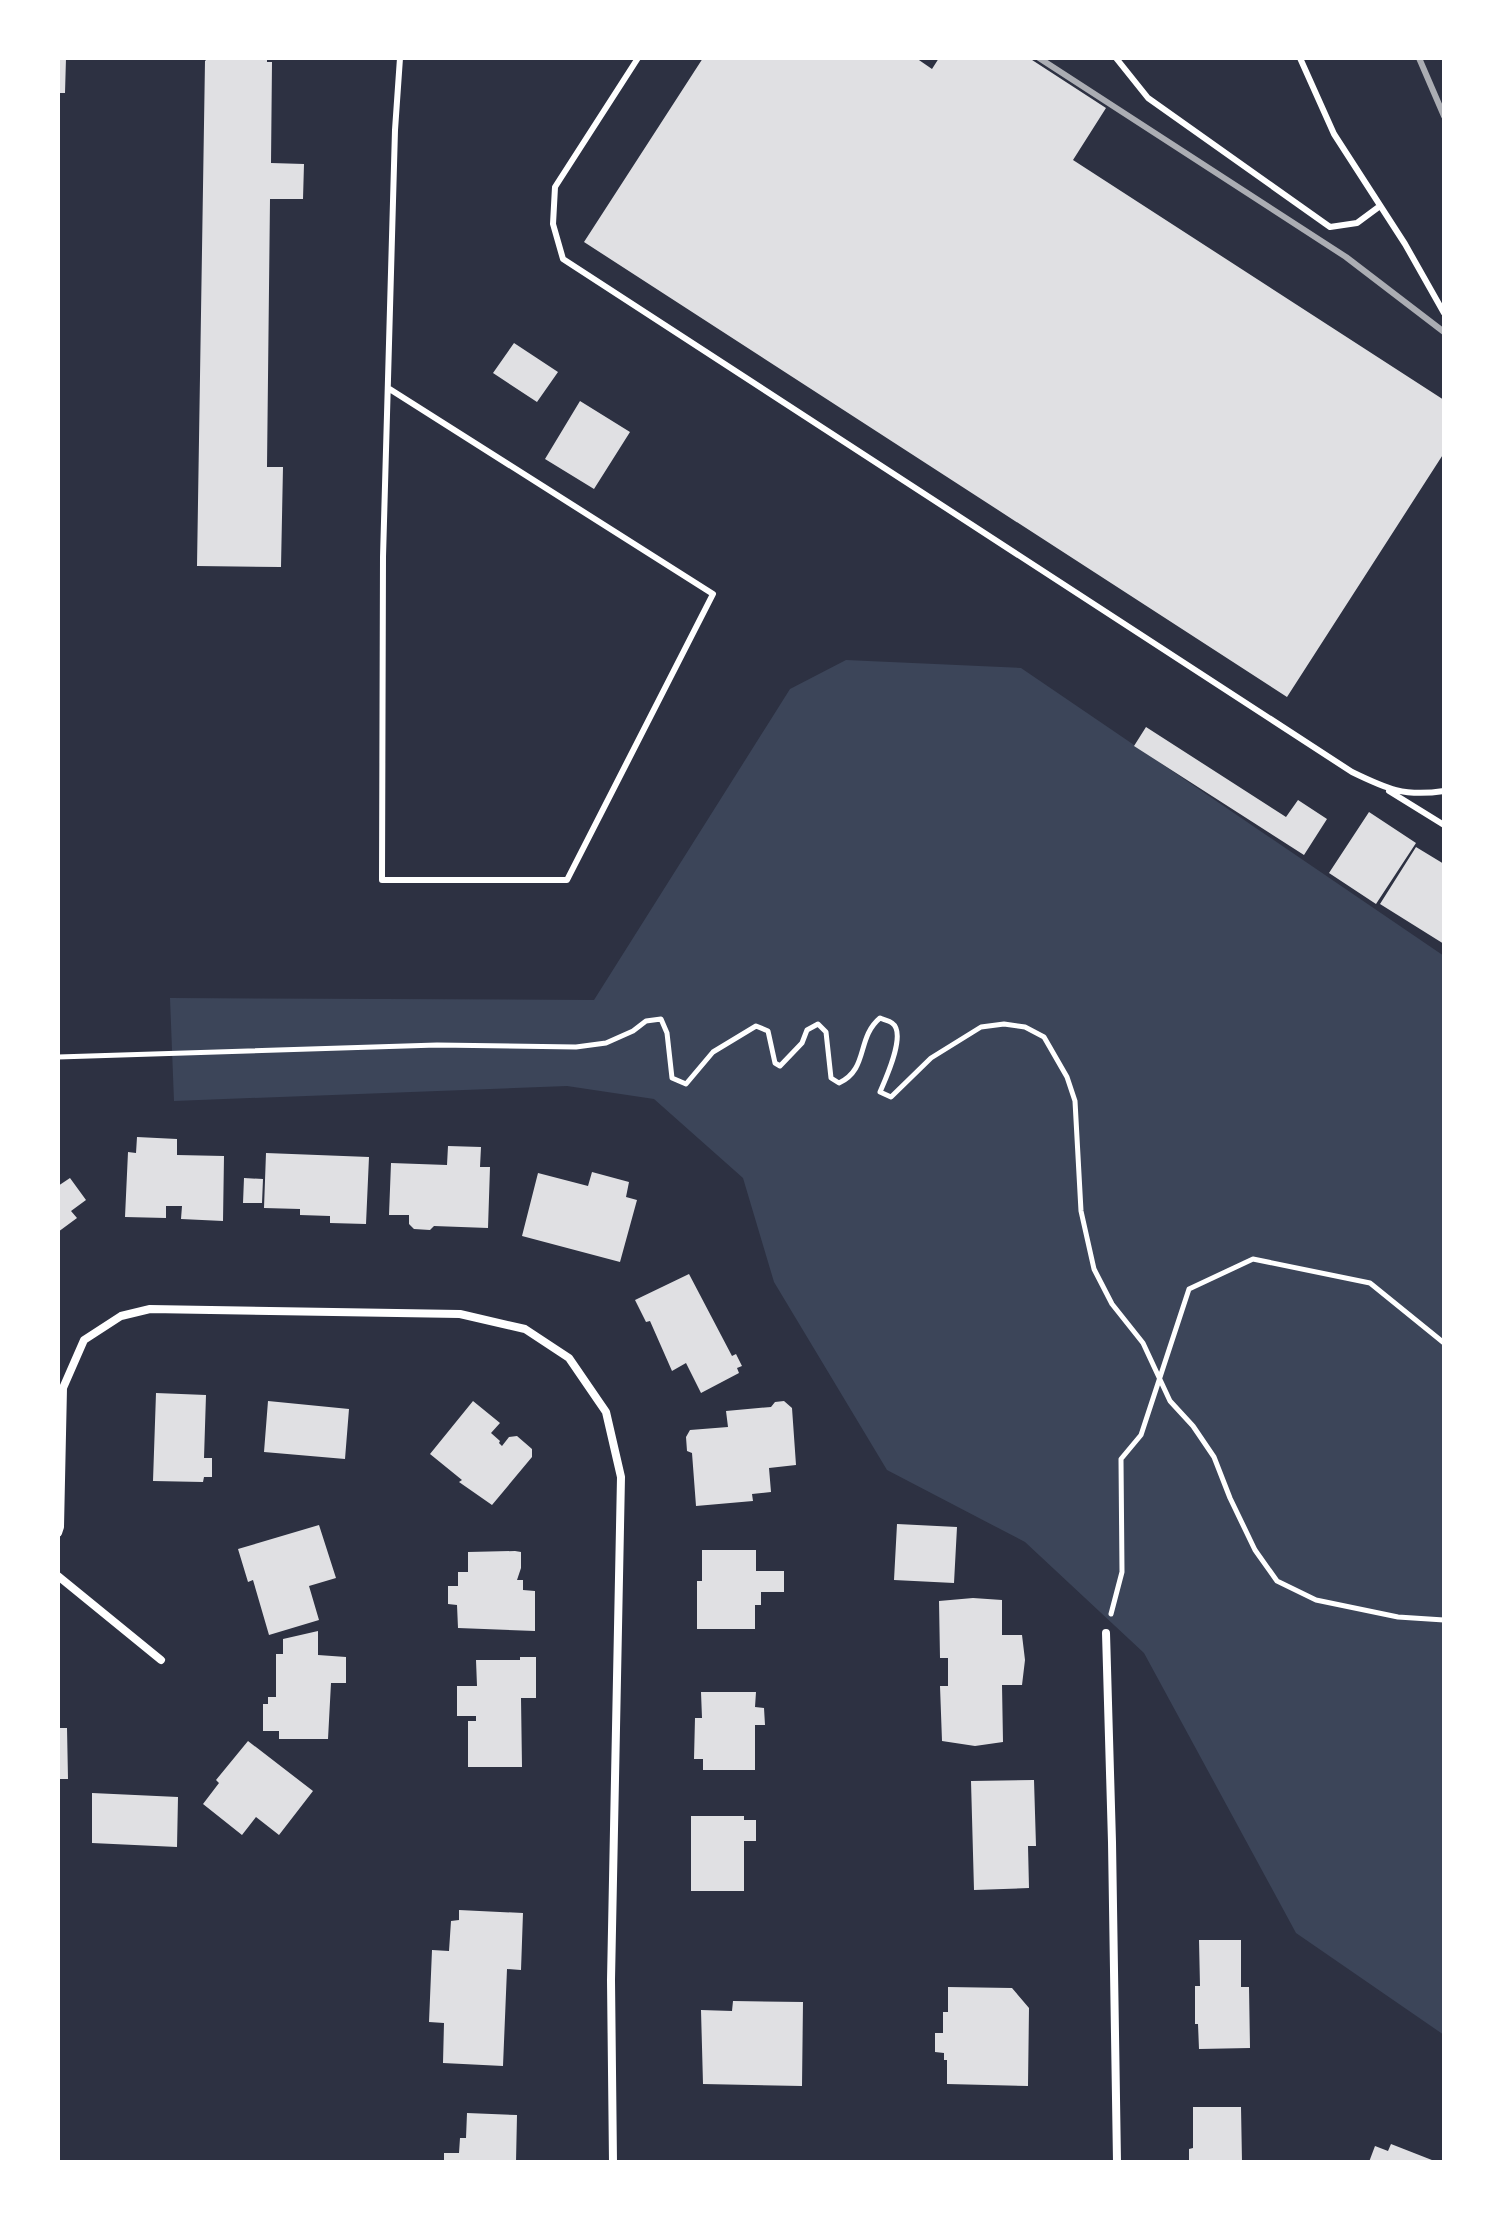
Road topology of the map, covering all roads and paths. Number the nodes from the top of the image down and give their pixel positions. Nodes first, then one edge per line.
1 (400, 58) edge
2 (638, 58) edge
3 (1116, 58) edge
4 (1300, 58) edge
5 (1380, 206) junction
6 (1444, 313) edge
7 (388, 388) junction
8 (1388, 790) junction
9 (1444, 791) edge
10 (1444, 825) edge
11 (58, 1057) edge
12 (1444, 1343) edge
13 (1159, 1379) junction
14 (58, 1533) edge
15 (58, 1576) edge
16 (1444, 1620) edge
17 (1106, 1633) joint
18 (161, 1660) dead end
19 (613, 2162) edge
20 (1117, 2162) edge

1 - 7 lane
2 - 8 lane
3 - 5 lane
4 - 5 lane
5 - 6 lane
7 - 7 lane
8 - 9 lane
8 - 10 lane
11 - 13 path
12 - 13 path
13 - 16 path
13 - 17 path
14 - 19 street
15 - 18 street
17 - 20 street

